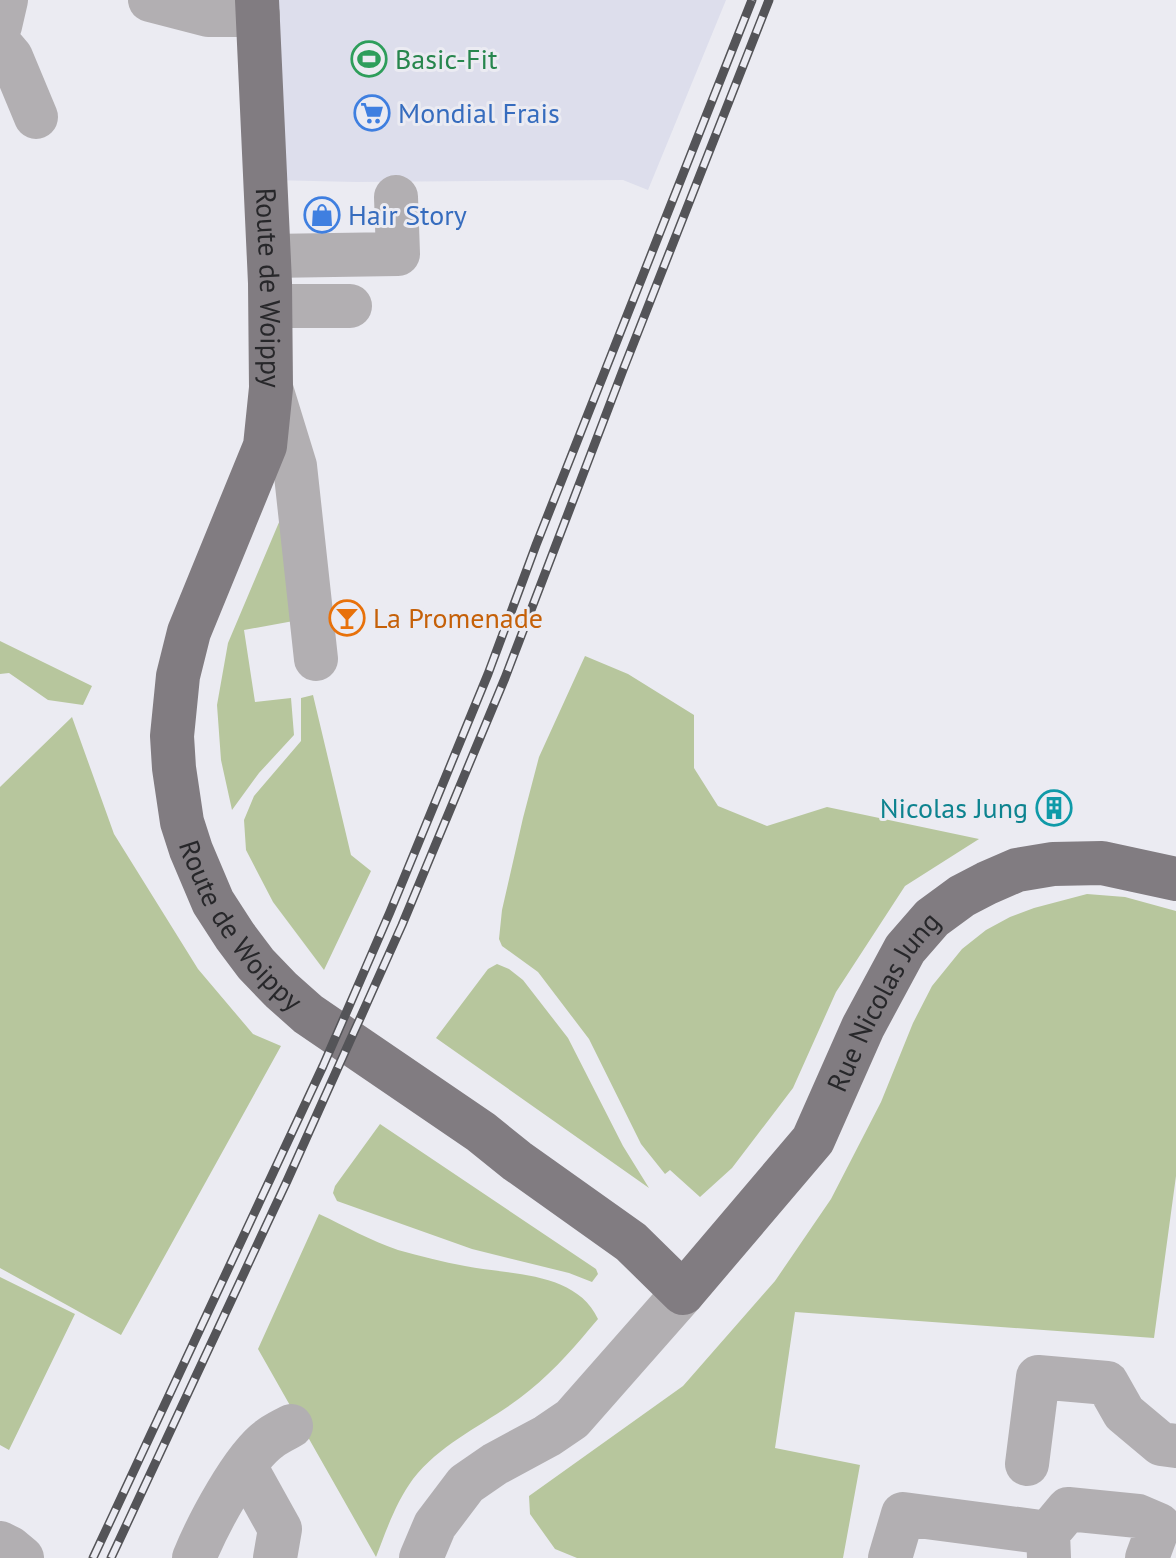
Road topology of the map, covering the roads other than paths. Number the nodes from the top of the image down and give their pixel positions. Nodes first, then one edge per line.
1 (6, 0) edge
2 (150, 0) edge
3 (257, 7) edge
4 (0, 26) edge
5 (0, 44) edge
6 (36, 117) dead end
7 (396, 197) dead end
8 (269, 256) junction
9 (271, 306) junction
10 (350, 306) dead end
11 (271, 388) junction
12 (316, 659) dead end
13 (1176, 879) edge
14 (683, 1293) junction
15 (291, 1426) dead end
16 (1176, 1446) edge
17 (1027, 1464) dead end
18 (245, 1466) junction
19 (0, 1543) edge
20 (1048, 1545) edge
21 (22, 1558) edge
22 (194, 1558) edge
23 (275, 1558) edge
24 (421, 1558) edge
25 (890, 1558) edge
26 (1147, 1558) edge

1 - 4 street
2 - 3 street
3 - 8 main road, Route de Woippy
5 - 6 street
7 - 8 street
8 - 9 main road, Route de Woippy
9 - 10 street
9 - 11 main road, Route de Woippy
11 - 12 street
11 - 14 main road, Route de Woippy
13 - 14 main road, Rue Nicolas Jung
14 - 24 street
15 - 18 street
16 - 17 street
18 - 22 street
18 - 23 street
19 - 21 street
20 - 25 street
20 - 26 street

